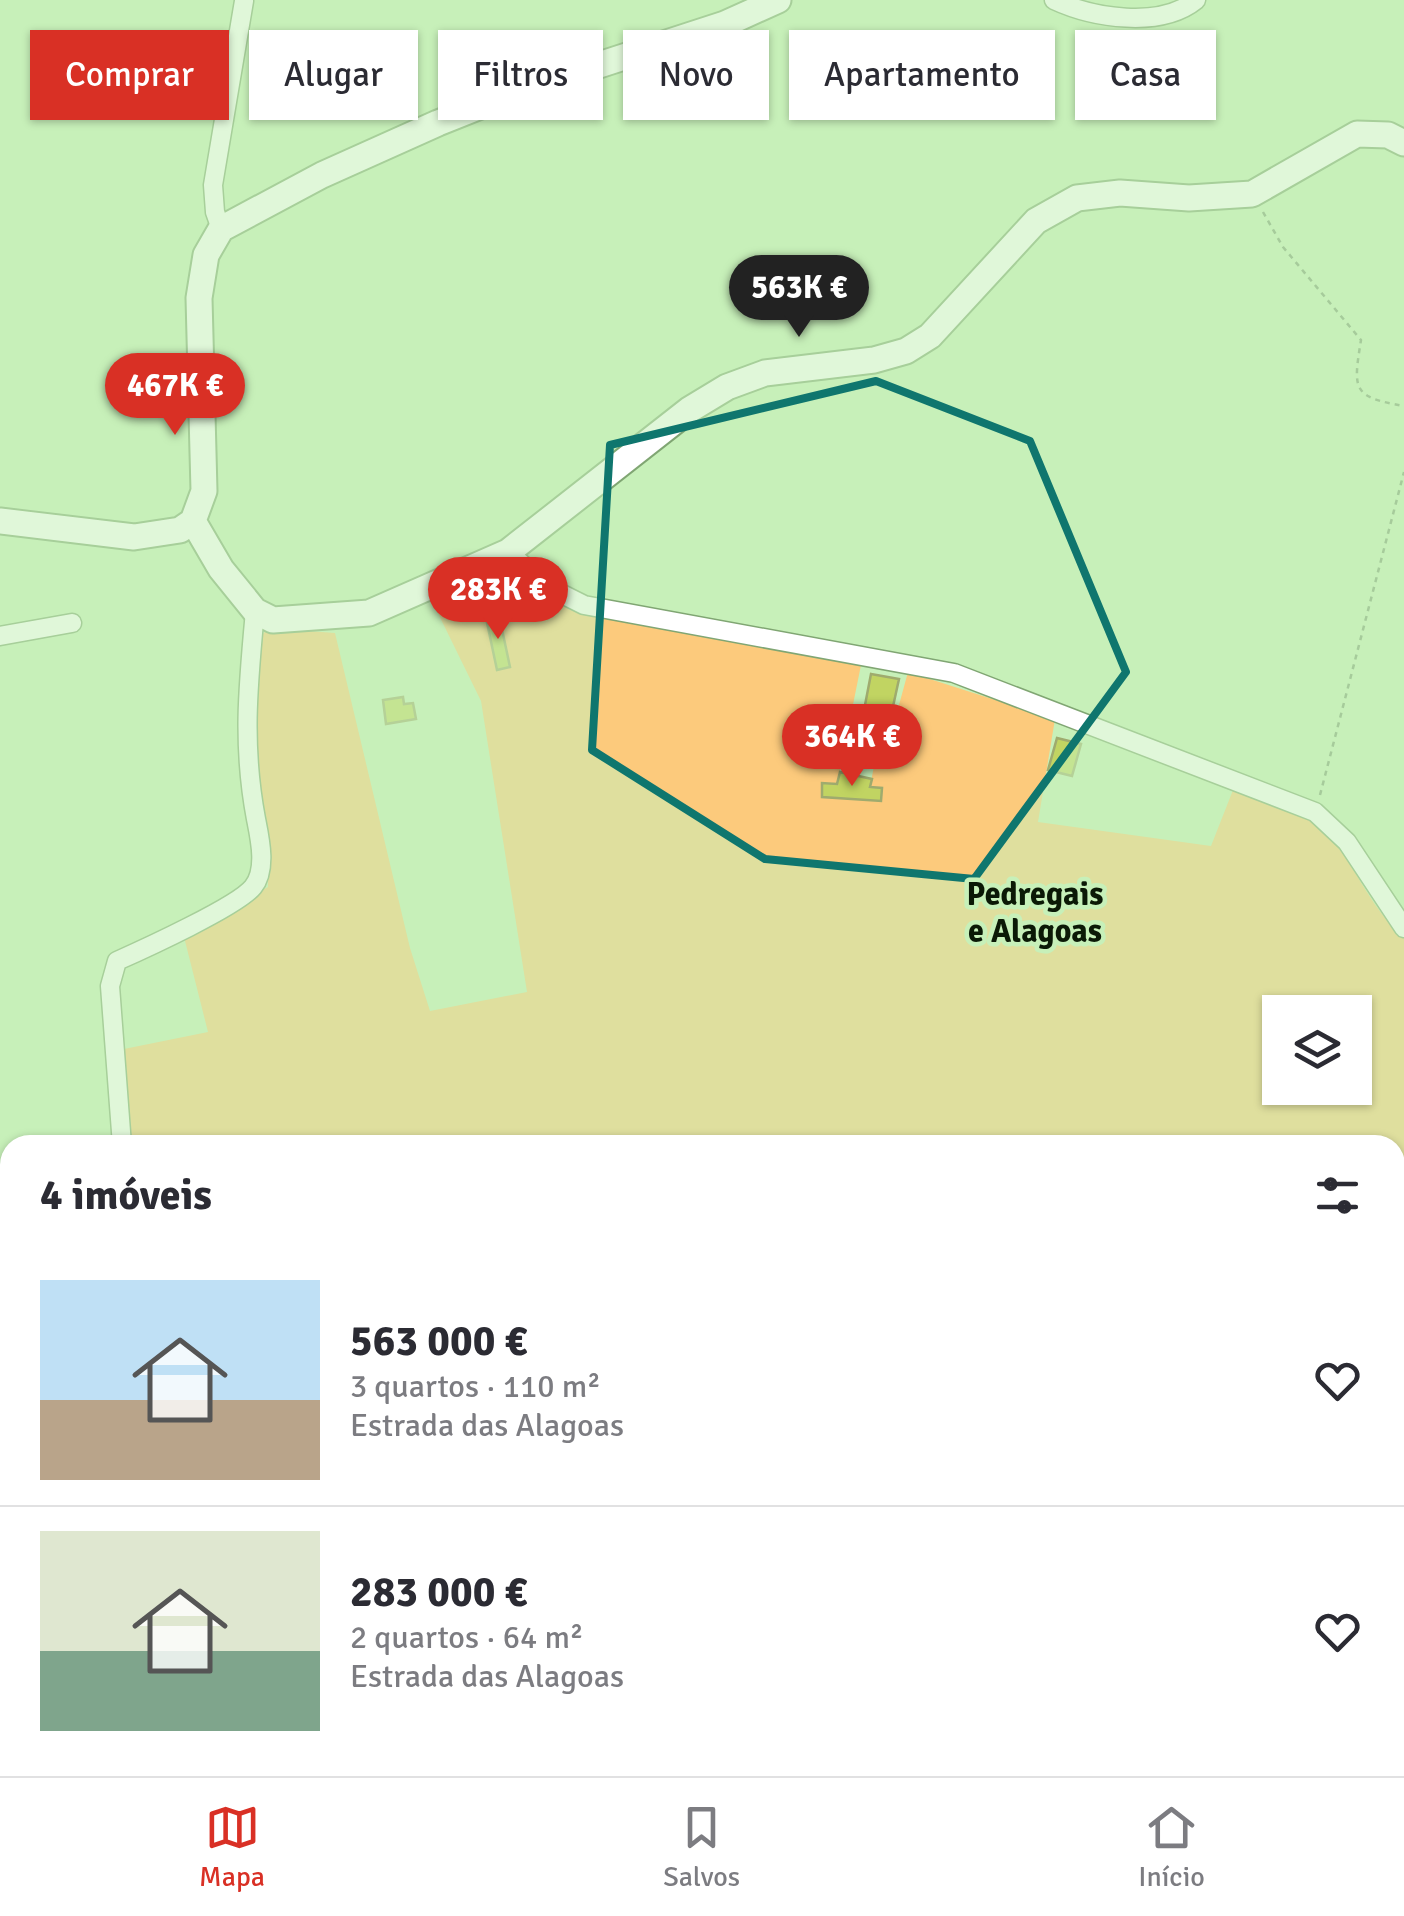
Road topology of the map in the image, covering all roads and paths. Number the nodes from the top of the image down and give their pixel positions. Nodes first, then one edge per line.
1 (778, 0) edge
2 (1054, 0) edge
3 (1196, 0) edge
4 (244, 1) edge
5 (1404, 142) edge
6 (1252, 194) junction
7 (221, 228) junction
8 (1404, 406) edge
9 (1404, 472) edge
10 (0, 521) edge
11 (194, 521) junction
12 (508, 552) junction
13 (255, 611) junction
14 (72, 623) dead end
15 (0, 636) edge
16 (1315, 812) junction
17 (1404, 928) edge
18 (121, 1135) edge

1 - 7 street
2 - 3 street
4 - 7 street
5 - 6 street
6 - 8 path
6 - 12 street
7 - 11 street
9 - 16 path
10 - 11 street
11 - 13 street
12 - 13 street
12 - 16 street
13 - 18 street
14 - 15 street
16 - 17 street

